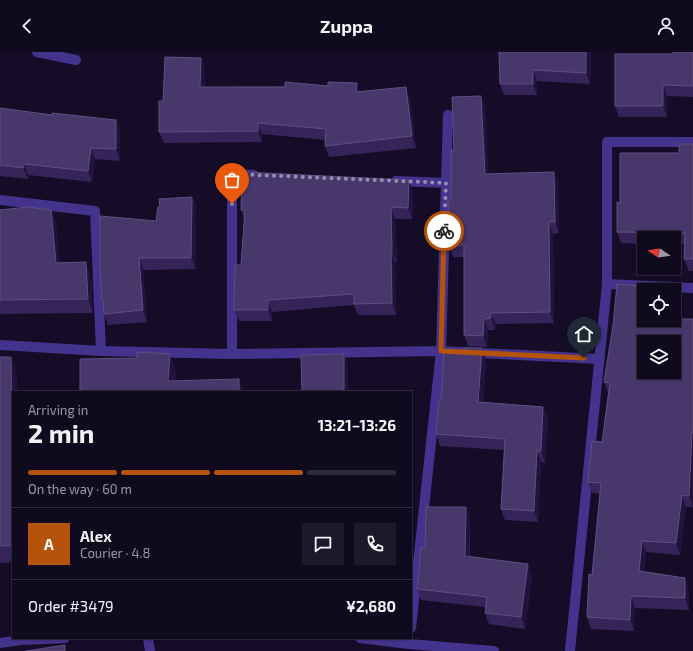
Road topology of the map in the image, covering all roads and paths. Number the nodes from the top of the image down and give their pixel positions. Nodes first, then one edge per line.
1 (37, 52) edge
2 (76, 60) dead end
3 (448, 115) dead end
4 (693, 142) edge
5 (264, 176) edge
6 (382, 181) edge
7 (446, 183) junction
8 (0, 200) edge
9 (607, 284) junction
10 (693, 288) edge
11 (0, 345) edge
12 (102, 351) junction
13 (441, 351) junction
14 (232, 354) junction
15 (600, 359) junction
16 (412, 619) edge
17 (43, 639) edge
18 (148, 639) edge
19 (377, 639) edge
20 (410, 641) edge
21 (0, 643) edge
22 (150, 651) edge
23 (494, 651) edge
24 (570, 651) edge

1 - 2 street
3 - 7 street
4 - 9 street
5 - 14 street
6 - 7 street
7 - 13 street
8 - 12 street
9 - 10 street
9 - 15 street
11 - 12 street
12 - 14 street
13 - 14 street
13 - 15 street
13 - 16 street
15 - 24 street
17 - 21 street
18 - 22 street
19 - 20 street
20 - 23 street

